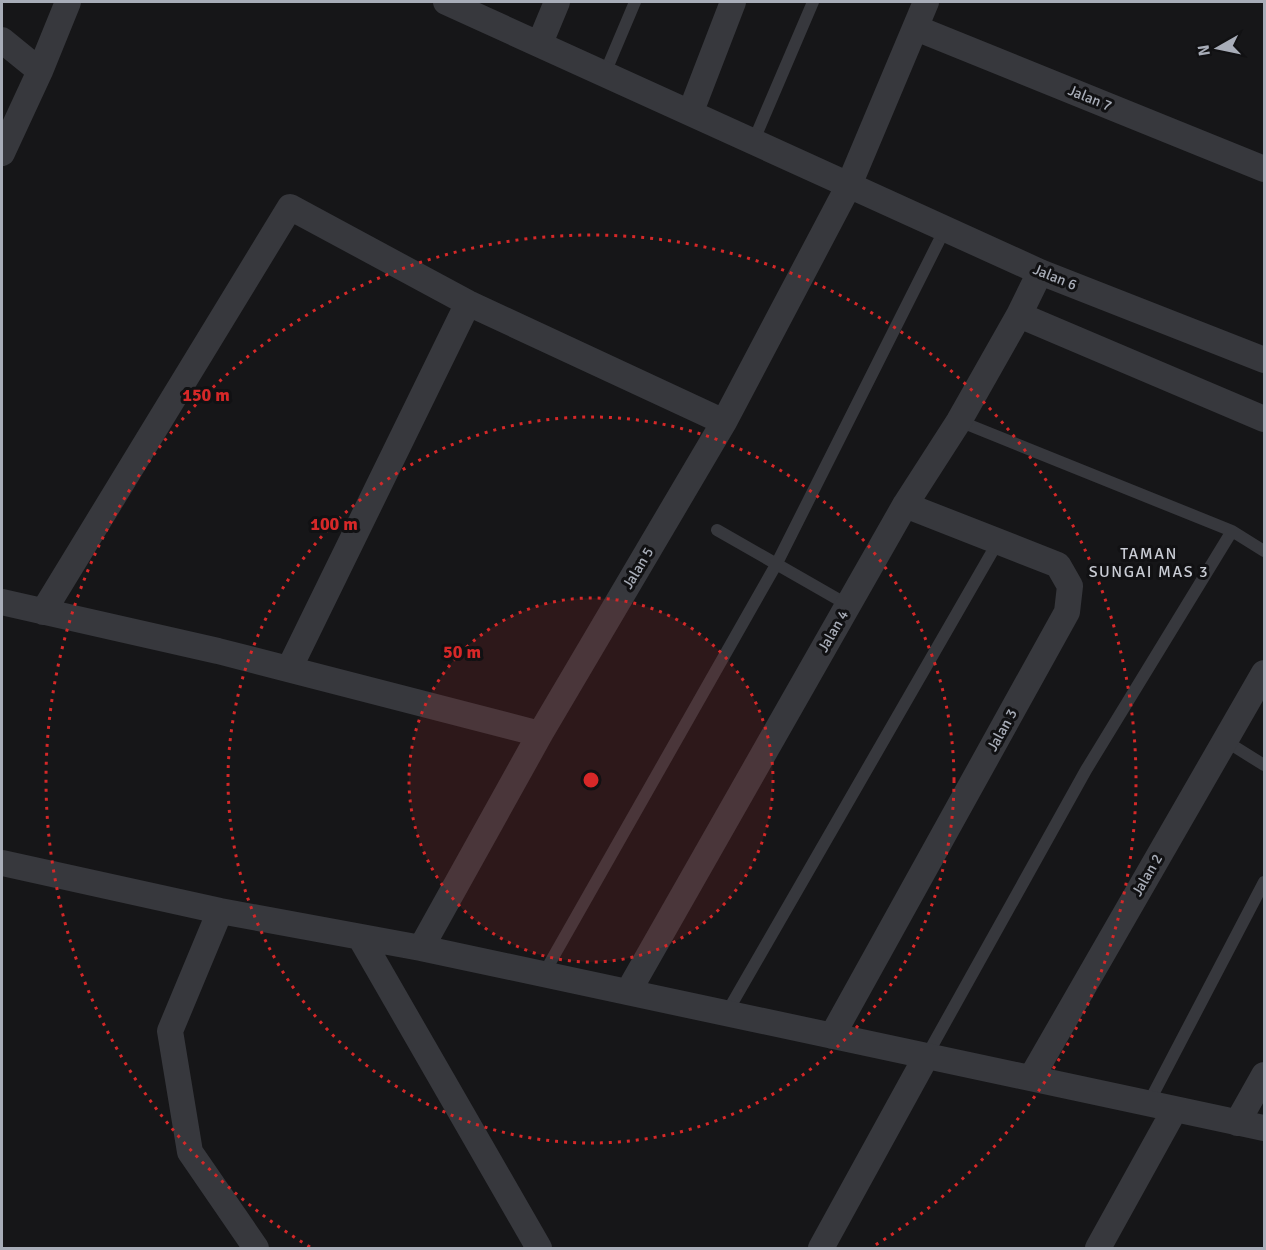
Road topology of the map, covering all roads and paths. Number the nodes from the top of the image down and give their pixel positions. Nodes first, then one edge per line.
1 (68, 2) edge
2 (451, 2) edge
3 (557, 2) edge
4 (634, 2) edge
5 (734, 2) edge
6 (813, 2) edge
7 (926, 2) edge
8 (916, 28) junction
9 (2, 40) edge
10 (540, 43) junction
11 (40, 71) junction
12 (605, 73) junction
13 (691, 111) junction
14 (754, 140) junction
15 (2, 153) edge
16 (1264, 169) edge
17 (849, 185) junction
18 (946, 227) junction
19 (1040, 272) junction
20 (468, 303) junction
21 (1019, 315) junction
22 (1264, 360) edge
23 (1264, 419) edge
24 (959, 421) junction
25 (723, 422) junction
26 (904, 505) junction
27 (717, 530) dead end
28 (1232, 531) junction
29 (999, 540) junction
30 (1264, 551) edge
31 (777, 563) junction
32 (2, 602) edge
33 (848, 605) junction
34 (43, 612) junction
35 (289, 669) junction
36 (1264, 673) edge
37 (540, 734) junction
38 (1224, 740) junction
39 (1264, 765) edge
40 (2, 863) edge
41 (1264, 882) edge
42 (220, 911) junction
43 (360, 937) junction
44 (421, 948) junction
45 (543, 975) junction
46 (628, 992) junction
47 (726, 1014) junction
48 (832, 1036) junction
49 (926, 1056) junction
50 (1264, 1075) edge
51 (1031, 1078) junction
52 (1148, 1104) junction
53 (1175, 1109) junction
54 (1237, 1123) junction
55 (1264, 1128) edge
56 (256, 1248) edge
57 (539, 1248) edge
58 (821, 1248) edge
59 (1098, 1248) edge

1 - 11 street
2 - 10 street, Jalan 6
3 - 10 street
4 - 12 lane
5 - 13 street
6 - 14 lane
7 - 8 street, Jalan 5
8 - 16 street, Jalan 7
8 - 17 street, Jalan 5
9 - 11 street
10 - 12 street, Jalan 6
11 - 15 street
12 - 13 street, Jalan 6
13 - 14 street, Jalan 6
14 - 17 street, Jalan 6
17 - 18 street, Jalan 6
17 - 25 street, Jalan 5
18 - 19 street, Jalan 6
18 - 31 lane
19 - 21 street, Jalan 4
19 - 22 street, Jalan 6
20 - 25 street
20 - 34 street
20 - 35 street
21 - 23 street
21 - 24 street, Jalan 4
24 - 26 street, Jalan 4
24 - 28 lane
25 - 37 street, Jalan 5
26 - 29 street, Jalan 3
26 - 33 street, Jalan 4
27 - 31 lane
28 - 30 lane
28 - 49 lane
29 - 47 lane
29 - 48 street, Jalan 3
31 - 33 lane
31 - 45 lane
32 - 34 street
33 - 46 street, Jalan 4
34 - 35 street
35 - 37 street
36 - 38 street, Jalan 2
37 - 44 street, Jalan 5
38 - 39 lane
38 - 51 street, Jalan 2
40 - 42 street
41 - 52 lane
42 - 43 street
42 - 56 street
43 - 44 street
43 - 57 street
44 - 45 street
45 - 46 street
46 - 47 street
47 - 48 street
48 - 49 street
49 - 51 street
49 - 58 street
50 - 54 street
51 - 52 street
52 - 53 street
53 - 54 street
53 - 59 street
54 - 55 street

